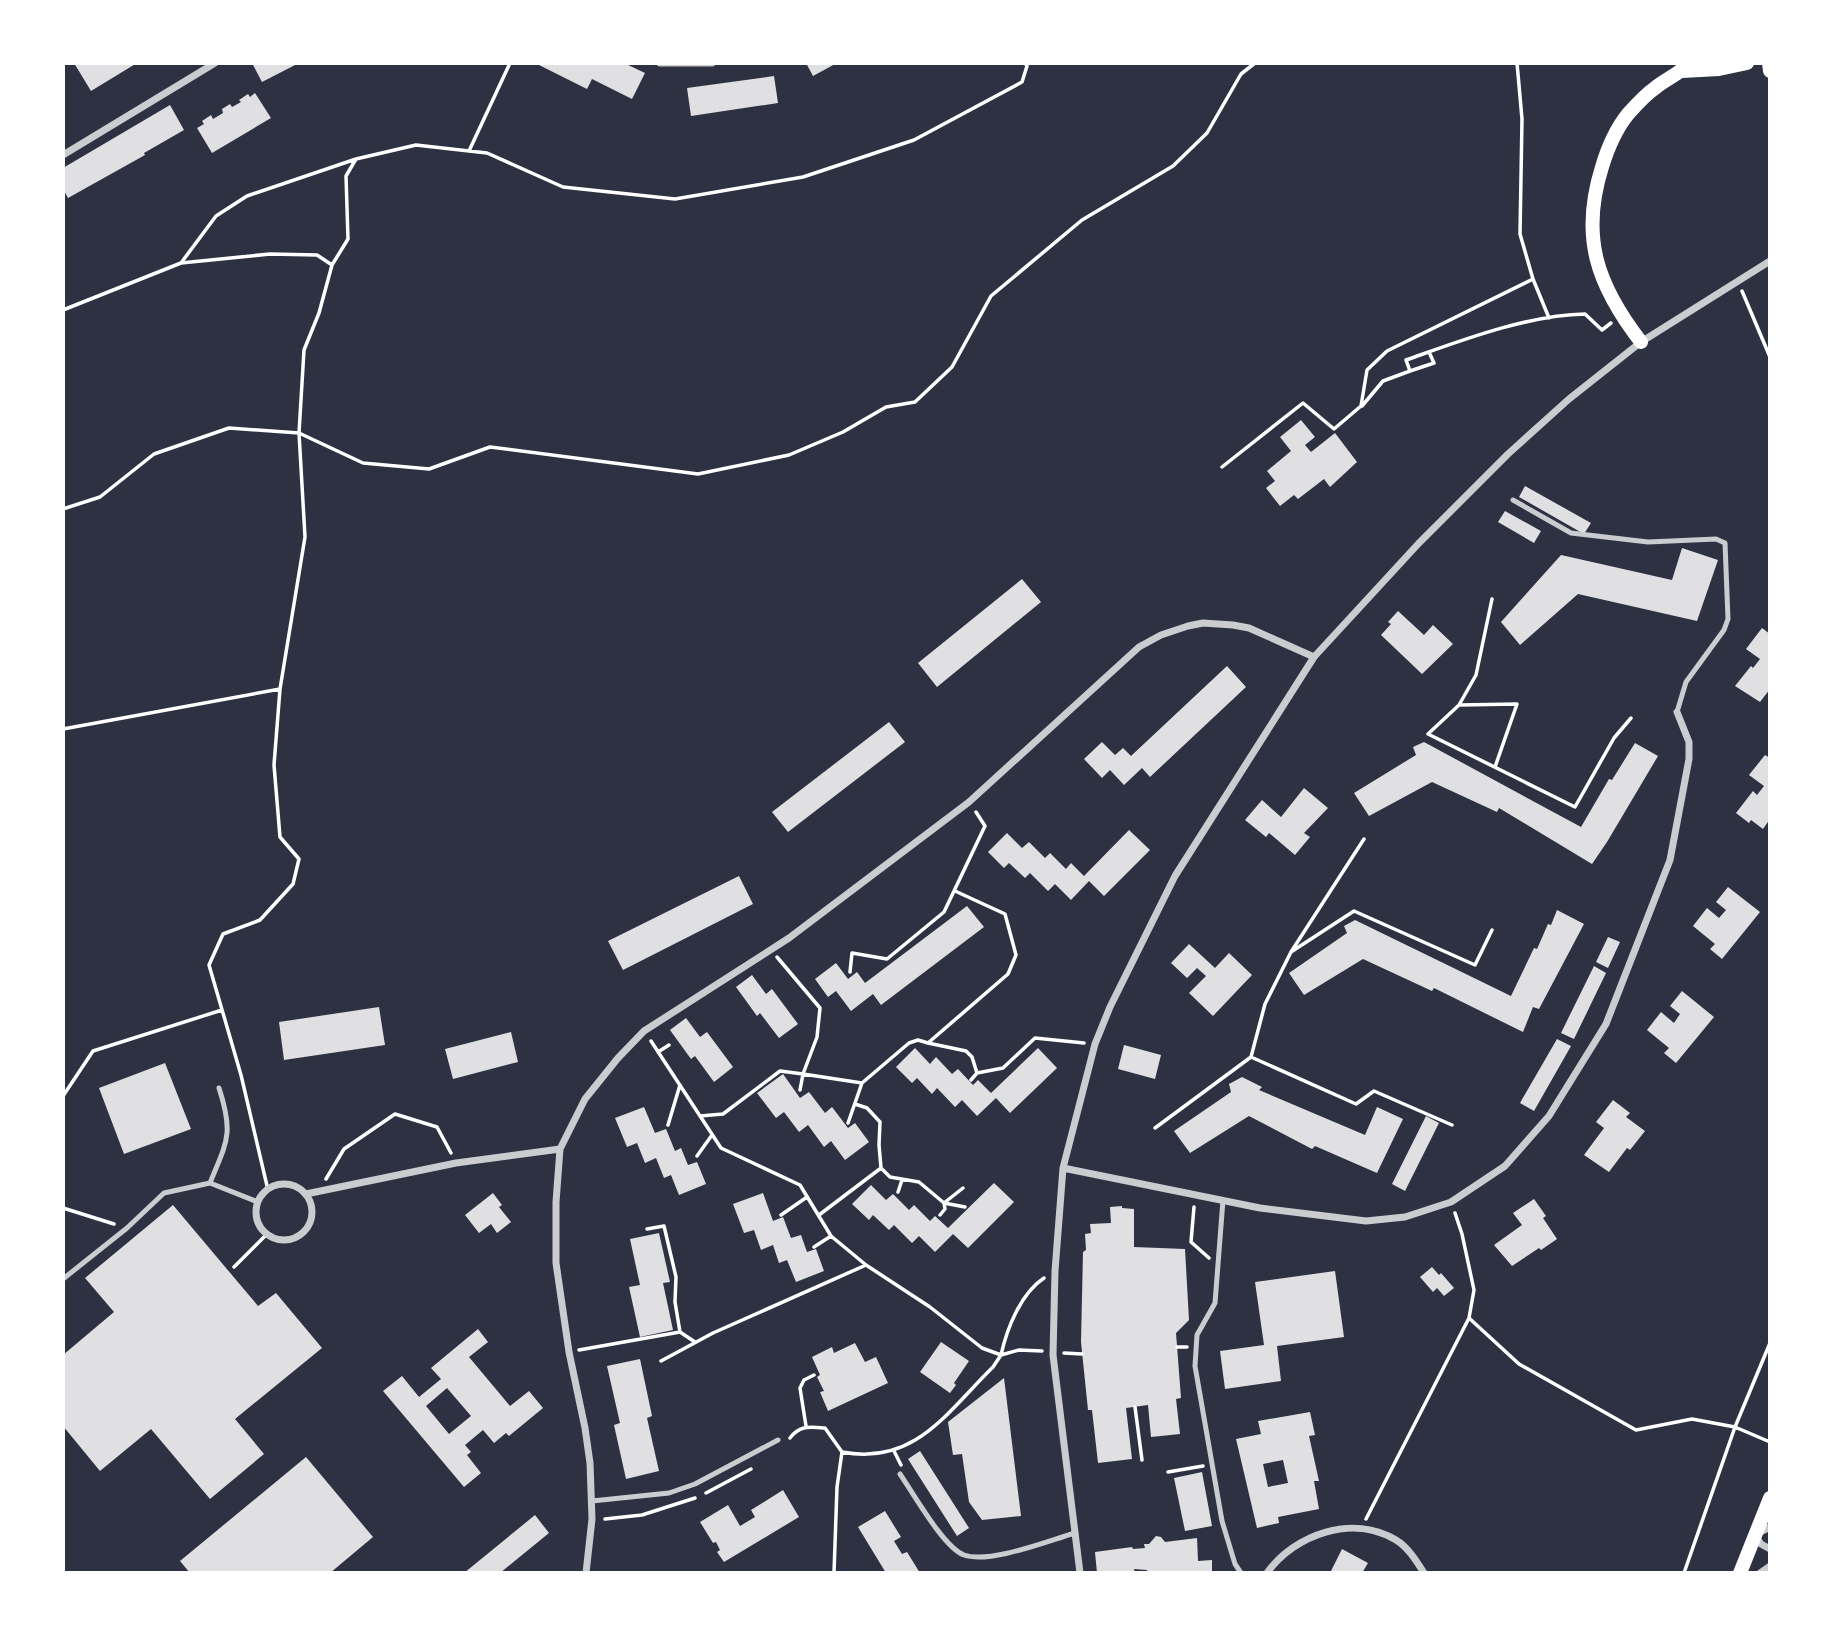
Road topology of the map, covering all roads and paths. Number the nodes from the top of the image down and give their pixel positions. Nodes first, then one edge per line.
1 (215, 63) edge
2 (510, 63) edge
3 (660, 63) edge
4 (712, 63) edge
5 (1025, 63) edge
6 (1255, 63) edge
7 (1517, 63) edge
8 (1747, 63) edge
9 (1769, 63) edge
10 (1686, 67) edge
11 (1770, 71) edge
12 (469, 151) junction
13 (63, 155) edge
14 (356, 159) junction
15 (1770, 261) edge
16 (181, 263) junction
17 (332, 265) junction
18 (1533, 279) junction
19 (1737, 280) junction
20 (63, 310) edge
21 (1621, 316) junction
22 (1549, 318) junction
23 (1641, 342) junction
24 (1429, 352) junction
25 (1770, 357) edge
26 (1410, 371) junction
27 (1361, 406) junction
28 (299, 433) junction
29 (1222, 467) dead end
30 (1513, 500) dead end
31 (63, 509) edge
32 (1492, 598) dead end
33 (1314, 657) junction
34 (280, 689) junction
35 (1459, 705) junction
36 (1677, 712) joint
37 (1631, 718) dead end
38 (63, 729) edge
39 (1495, 767) junction
40 (969, 802) junction
41 (1364, 839) dead end
42 (956, 891) junction
43 (1492, 930) dead end
44 (771, 950) junction
45 (1291, 952) junction
46 (850, 972) dead end
47 (222, 1010) junction
48 (644, 1031) junction
49 (928, 1043) junction
50 (1095, 1044) junction
51 (669, 1045) dead end
52 (658, 1052) junction
53 (1251, 1057) junction
54 (977, 1073) junction
55 (803, 1074) junction
56 (971, 1080) dead end
57 (862, 1083) junction
58 (680, 1085) junction
59 (219, 1088) dead end
60 (800, 1090) dead end
61 (63, 1096) edge
62 (855, 1104) junction
63 (699, 1116) junction
64 (848, 1123) dead end
65 (668, 1125) dead end
66 (1452, 1125) dead end
67 (1155, 1128) dead end
68 (712, 1135) junction
69 (561, 1149) junction
70 (697, 1156) dead end
71 (456, 1163) junction
72 (881, 1168) junction
73 (1063, 1168) junction
74 (902, 1180) junction
75 (210, 1183) junction
76 (963, 1188) dead end
77 (320, 1189) junction
78 (268, 1190) junction
79 (898, 1192) dead end
80 (306, 1194) junction
81 (1195, 1195) junction
82 (807, 1197) junction
83 (1223, 1200) junction
84 (258, 1202) junction
85 (1451, 1202) junction
86 (944, 1203) junction
87 (965, 1207) dead end
88 (63, 1208) edge
89 (781, 1215) dead end
90 (818, 1215) junction
91 (940, 1215) dead end
92 (127, 1228) junction
93 (647, 1229) dead end
94 (267, 1234) junction
95 (831, 1236) junction
96 (814, 1247) dead end
97 (866, 1265) junction
98 (1218, 1266) junction
99 (234, 1267) dead end
100 (63, 1279) edge
101 (1031, 1286) dead end
102 (1469, 1318) junction
103 (680, 1332) junction
104 (695, 1342) junction
105 (1770, 1343) edge
106 (1019, 1350) dead end
107 (569, 1352) junction
108 (1075, 1353) dead end
109 (1082, 1354) dead end
110 (1001, 1355) junction
111 (661, 1361) dead end
112 (814, 1375) dead end
113 (1135, 1407) dead end
114 (806, 1426) dead end
115 (1735, 1427) junction
116 (778, 1440) dead end
117 (1770, 1442) edge
118 (894, 1451) junction
119 (1142, 1460) dead end
120 (903, 1467) dead end
121 (1168, 1472) dead end
122 (1213, 1473) junction
123 (900, 1474) dead end
124 (1770, 1498) edge
125 (592, 1501) junction
126 (1770, 1527) edge
127 (1362, 1528) junction
128 (1075, 1533) junction
129 (1754, 1535) junction
130 (1770, 1549) edge
131 (1770, 1566) edge
132 (586, 1573) edge
133 (834, 1573) edge
134 (1080, 1573) edge
135 (1241, 1573) edge
136 (1267, 1573) edge
137 (1424, 1573) edge
138 (1684, 1573) edge
139 (1740, 1573) edge
140 (1760, 1573) edge

1 - 13 street
2 - 12 path
3 - 4 street
5 - 12 path
6 - 28 path
7 - 18 path
8 - 10 main road
9 - 11 main road
10 - 21 main road
12 - 14 path
14 - 16 path
14 - 17 path
15 - 19 street
16 - 17 path
16 - 20 path
17 - 28 path
18 - 22 path
18 - 27 path
19 - 23 street
19 - 25 path
21 - 22 path
21 - 23 main road
22 - 24 path
23 - 33 street
24 - 26 path
24 - 26 path
26 - 27 path
27 - 29 path
28 - 31 path
28 - 34 path
30 - 36 lane
32 - 35 path
33 - 40 street
33 - 50 street
34 - 38 path
34 - 47 path
35 - 39 path
35 - 39 path
36 - 85 street
37 - 39 path
40 - 42 path
40 - 44 street
41 - 45 path
42 - 46 path
42 - 49 path
43 - 45 path
44 - 48 street
44 - 55 path
45 - 53 path
47 - 61 path
47 - 78 path
48 - 52 path
48 - 69 street
49 - 54 path
49 - 57 path
50 - 54 path
50 - 73 street
51 - 52 path
52 - 58 path
53 - 66 path
53 - 67 path
54 - 56 path
55 - 57 path
55 - 60 path
55 - 63 path
57 - 62 path
58 - 63 path
58 - 65 path
59 - 75 lane
62 - 64 path
62 - 72 path
63 - 68 path
68 - 70 path
68 - 82 path
69 - 71 street
69 - 107 street
71 - 77 street
71 - 77 path
72 - 74 path
72 - 90 path
73 - 81 street
73 - 128 street
74 - 79 path
74 - 86 path
75 - 84 lane
75 - 92 lane
76 - 86 path
77 - 80 street
78 - 80 street
78 - 84 street
80 - 94 street
81 - 83 street
81 - 98 path
82 - 89 path
82 - 90 path
83 - 85 street
83 - 98 lane
84 - 94 street
85 - 102 path
86 - 87 path
86 - 91 path
88 - 92 path
90 - 95 path
92 - 100 lane
93 - 103 path
94 - 99 path
95 - 96 path
95 - 97 path
97 - 104 path
97 - 110 path
98 - 122 lane
101 - 110 path
102 - 115 path
102 - 127 path
103 - 104 path
103 - 107 path
104 - 111 path
105 - 115 path
106 - 110 path
107 - 125 street
108 - 109 path
110 - 118 path
112 - 114 path
113 - 119 path
115 - 117 path
115 - 138 path
116 - 125 lane
118 - 120 path
118 - 133 path
121 - 122 path
122 - 135 lane
123 - 128 lane
124 - 129 main road
125 - 132 street
126 - 129 street
127 - 136 street
127 - 137 street
128 - 134 street
129 - 130 street
129 - 139 main road
131 - 140 street

